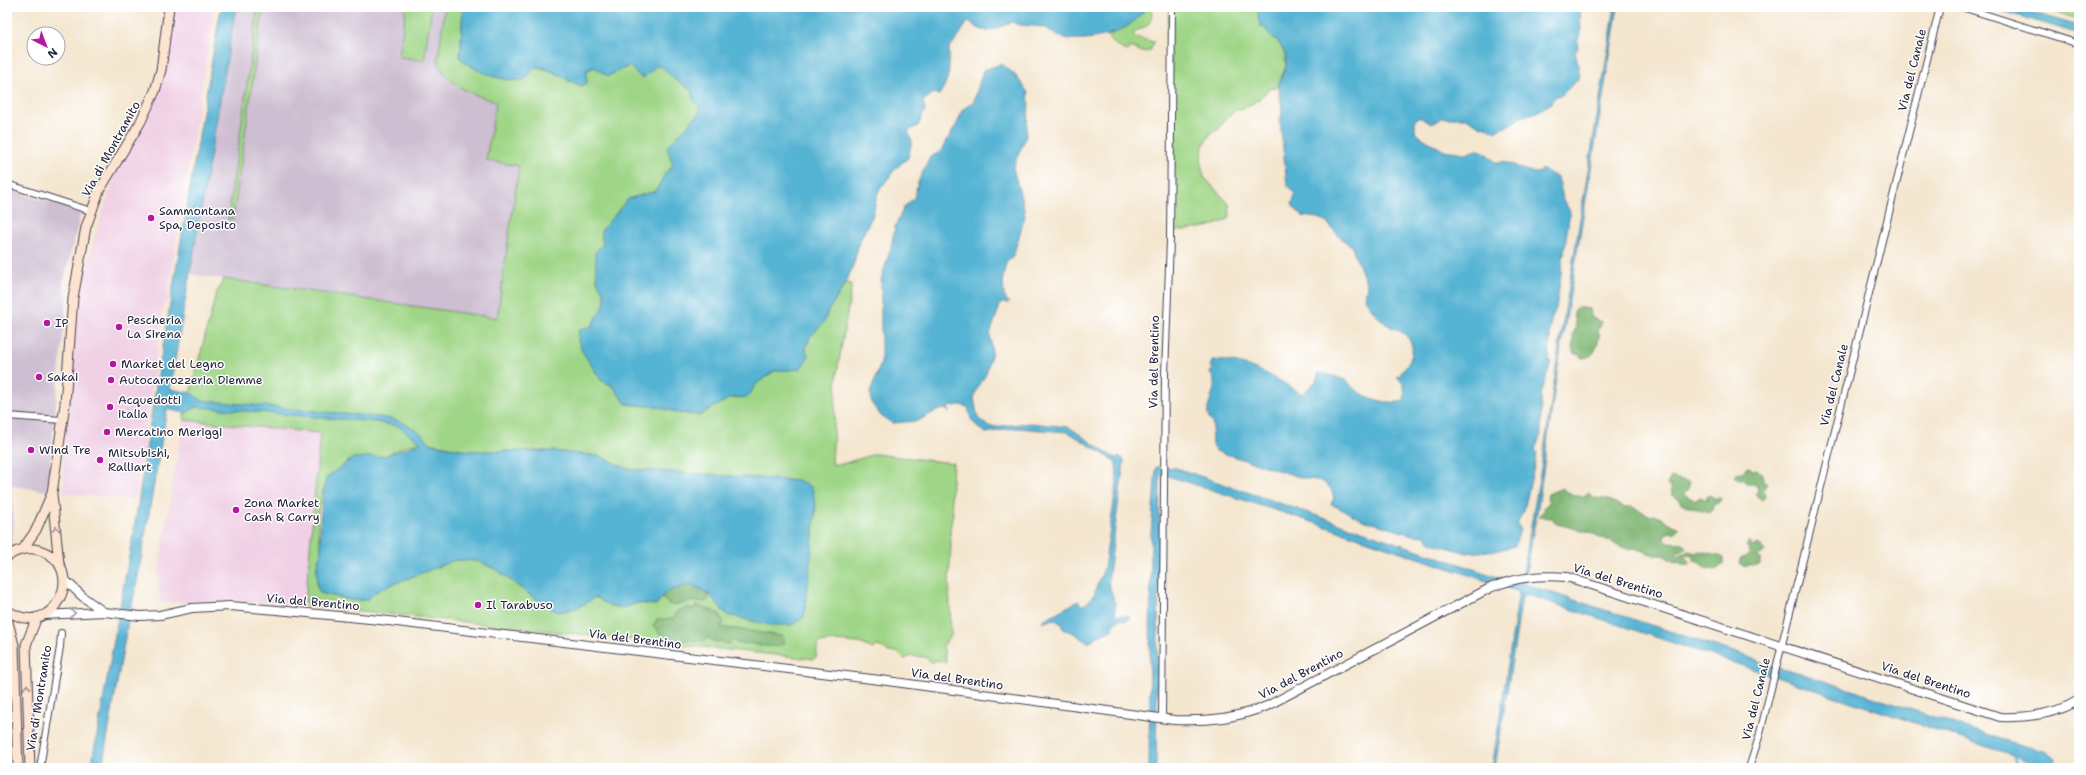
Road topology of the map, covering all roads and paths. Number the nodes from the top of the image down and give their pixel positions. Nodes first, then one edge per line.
1 (169, 7) edge
2 (1172, 7) edge
3 (1940, 7) edge
4 (1962, 7) edge
5 (2079, 44) edge
6 (7, 184) edge
7 (91, 211) junction
8 (7, 416) edge
9 (62, 420) junction
10 (52, 493) junction
11 (13, 553) edge
12 (59, 564) junction
13 (64, 579) junction
14 (7, 610) edge
15 (107, 612) junction
16 (40, 616) junction
17 (7, 618) edge
18 (61, 633) dead end
19 (1781, 646) junction
20 (11, 679) edge
21 (2079, 700) edge
22 (1160, 718) junction
23 (18, 768) edge
24 (30, 768) edge
25 (40, 768) edge
26 (1749, 768) edge

1 - 7 main road, Via di Montramito
2 - 22 street, Via del Brentino
3 - 19 street, Via del Canale
4 - 5 street
6 - 7 street
7 - 9 main road, Via di Montramito
8 - 9 street
9 - 10 main road, Via di Montramito
10 - 11 main road, Via di Montramito
12 -> 10 main road, Via di Montramito
11 - 12 main road, Via di Montramito
12 - 13 main road, Via di Montramito
13 - 15 street, Via del Brentino
13 - 16 main road, Via di Montramito
14 - 16 main road
16 -> 15 street, Via del Brentino
15 - 22 street, Via del Brentino
24 -> 16 main road, Via di Montramito
17 - 20 main road, Via di Montramito
18 - 25 street, Via di Montramito
19 - 21 street, Via del Brentino
19 - 22 street, Via del Brentino
19 - 26 street, Via del Canale
20 - 23 main road, Via di Montramito

